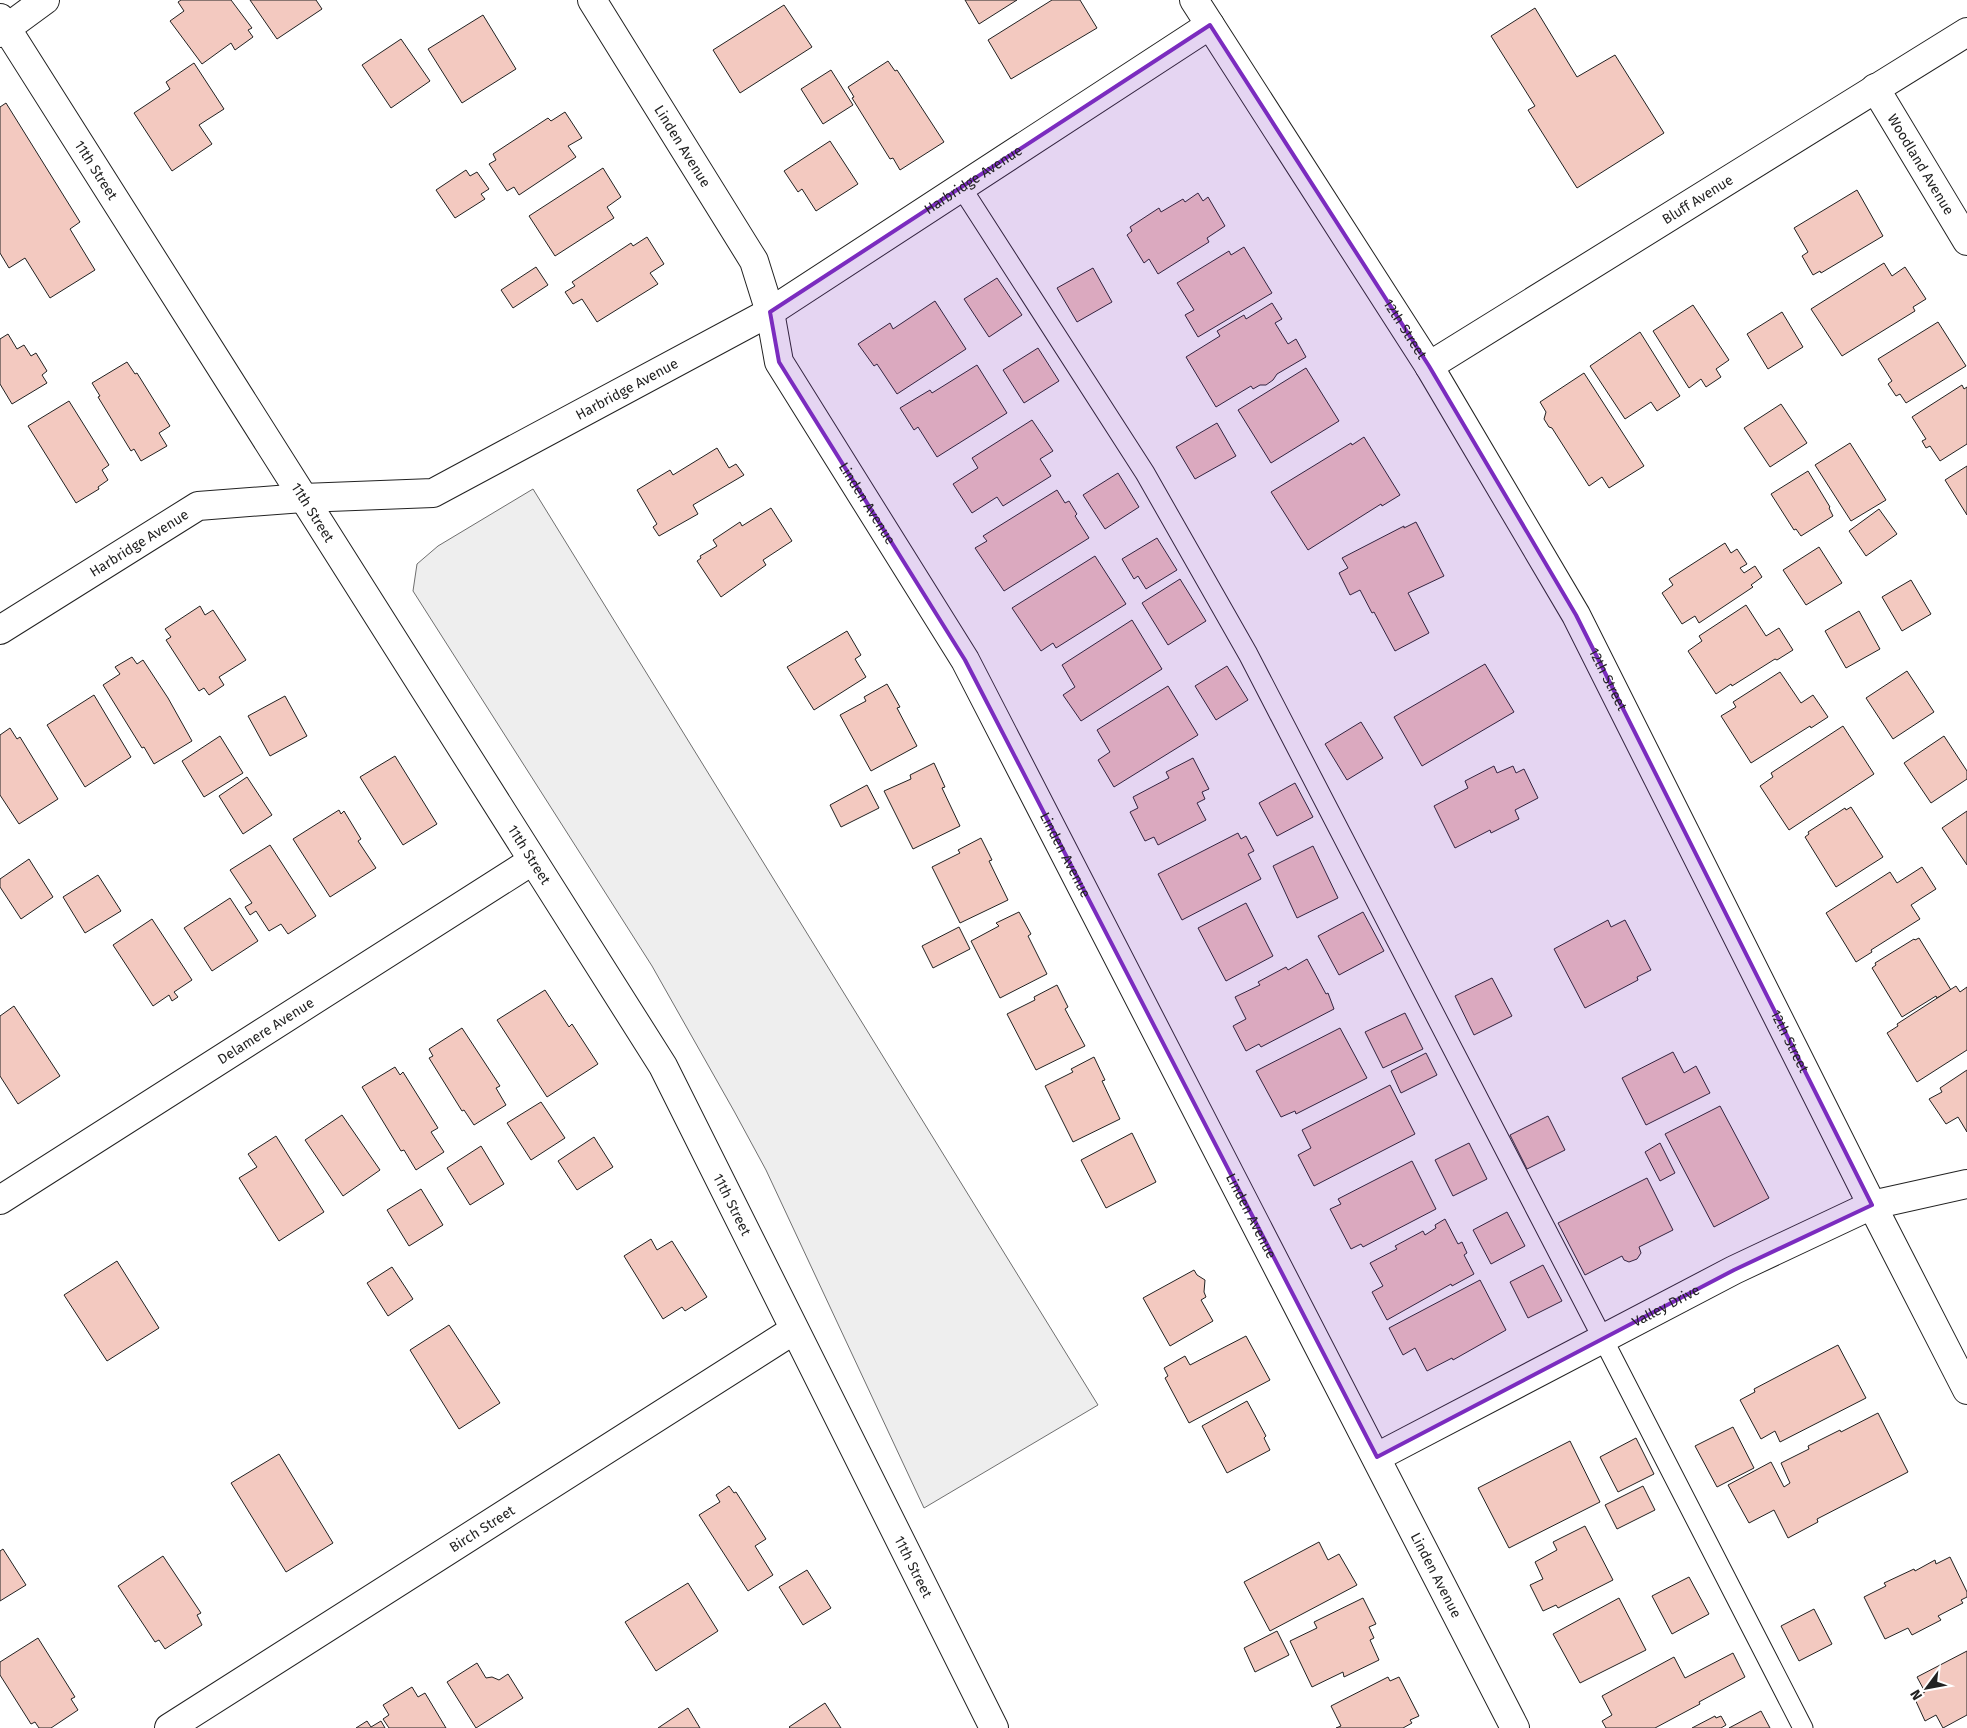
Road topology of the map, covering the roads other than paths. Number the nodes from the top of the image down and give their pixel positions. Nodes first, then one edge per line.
1 (45, 0) edge
2 (592, 0) edge
3 (1194, 0) edge
4 (1210, 25) junction
5 (2, 26) edge
6 (1967, 32) edge
7 (1875, 88) junction
8 (961, 187) junction
9 (1967, 241) edge
10 (770, 312) junction
11 (1429, 366) junction
12 (303, 498) junction
13 (0, 630) edge
14 (532, 861) junction
15 (1967, 1184) edge
16 (0, 1200) edge
17 (1872, 1205) junction
18 (794, 1330) junction
19 (1603, 1339) junction
20 (1967, 1390) edge
21 (1377, 1457) junction
22 (169, 1728) edge
23 (994, 1728) edge
24 (1515, 1728) edge
25 (1803, 1728) edge

1 - 5 street
2 - 10 street, Linden Avenue
3 - 4 street, 12th Street
4 - 8 street, Harbridge Avenue
4 - 11 street, 12th Street
5 - 12 street, 11th Street
6 - 7 street, Bluff Avenue
7 - 9 street, Woodland Avenue
7 - 11 street, Bluff Avenue
8 - 10 street, Harbridge Avenue
8 - 19 lane
10 - 12 street, Harbridge Avenue
10 - 21 street, Linden Avenue
11 - 17 street, 12th Street
12 - 13 street, Harbridge Avenue
12 - 14 street, 11th Street
14 - 16 street, Delamere Avenue
14 - 18 street, 11th Street
15 - 17 street, Valley Drive
17 - 19 street, Valley Drive
17 - 20 street, 12th Street
18 - 22 street, Birch Street
18 - 23 street, 11th Street
19 - 21 street, Valley Drive
19 - 25 lane
21 - 24 street, Linden Avenue

